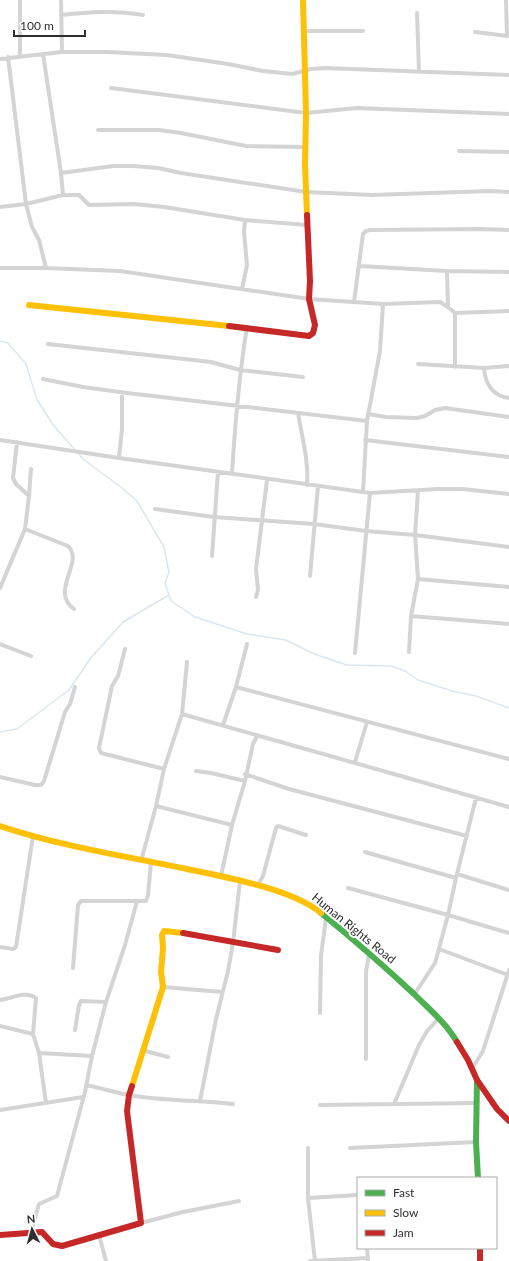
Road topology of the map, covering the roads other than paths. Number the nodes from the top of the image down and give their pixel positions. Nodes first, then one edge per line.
1 (20, 0) edge
2 (61, 0) edge
3 (303, 0) edge
4 (506, 0) edge
5 (417, 13) dead end
6 (61, 15) junction
7 (144, 15) dead end
8 (303, 31) junction
9 (363, 31) dead end
10 (475, 32) dead end
11 (508, 36) edge
12 (62, 52) junction
13 (43, 54) junction
14 (20, 56) junction
15 (8, 57) junction
16 (0, 59) edge
17 (305, 71) junction
18 (419, 72) junction
19 (509, 75) edge
20 (111, 88) dead end
21 (306, 113) junction
22 (509, 114) edge
23 (98, 130) dead end
24 (305, 147) junction
25 (459, 151) dead end
26 (509, 152) edge
27 (62, 173) junction
28 (306, 192) junction
29 (509, 192) edge
30 (63, 195) junction
31 (26, 204) junction
32 (0, 207) edge
33 (245, 220) junction
34 (307, 224) junction
35 (509, 230) edge
36 (360, 266) junction
37 (0, 268) edge
38 (46, 268) junction
39 (447, 271) junction
40 (509, 272) edge
41 (242, 289) junction
42 (309, 299) junction
43 (354, 302) junction
44 (384, 304) junction
45 (29, 305) dead end
46 (448, 307) junction
47 (509, 311) edge
48 (456, 313) junction
49 (247, 327) junction
50 (48, 344) dead end
51 (418, 364) dead end
52 (509, 366) edge
53 (456, 368) junction
54 (484, 368) junction
55 (240, 370) junction
56 (303, 377) dead end
57 (43, 378) dead end
58 (122, 393) junction
59 (509, 398) edge
60 (237, 406) junction
61 (298, 413) junction
62 (368, 414) junction
63 (509, 417) edge
64 (367, 420) junction
65 (0, 440) edge
66 (365, 440) junction
67 (17, 442) junction
68 (509, 457) edge
69 (119, 458) junction
70 (31, 469) dead end
71 (218, 472) junction
72 (232, 474) junction
73 (267, 480) junction
74 (307, 485) junction
75 (318, 486) junction
76 (418, 491) junction
77 (363, 492) junction
78 (370, 493) junction
79 (509, 494) edge
80 (29, 496) junction
81 (155, 509) dead end
82 (214, 517) junction
83 (261, 521) junction
84 (314, 524) junction
85 (25, 529) junction
86 (366, 531) junction
87 (415, 535) junction
88 (509, 547) edge
89 (212, 556) dead end
90 (310, 576) dead end
91 (418, 579) junction
92 (0, 585) edge
93 (509, 587) edge
94 (256, 598) dead end
95 (74, 609) dead end
96 (411, 616) junction
97 (509, 624) edge
98 (0, 644) edge
99 (247, 644) dead end
100 (125, 649) dead end
101 (409, 652) dead end
102 (355, 654) dead end
103 (31, 656) dead end
104 (187, 662) dead end
105 (75, 687) dead end
106 (236, 687) junction
107 (182, 714) junction
108 (367, 722) junction
109 (223, 725) junction
110 (256, 736) junction
111 (509, 759) edge
112 (355, 762) junction
113 (164, 769) junction
114 (196, 771) dead end
115 (245, 774) junction
116 (0, 777) edge
117 (245, 781) junction
118 (476, 798) junction
119 (156, 806) junction
120 (509, 808) edge
121 (232, 825) junction
122 (0, 826) edge
123 (306, 835) dead end
124 (33, 836) junction
125 (467, 836) junction
126 (364, 852) dead end
127 (141, 861) junction
128 (151, 862) junction
129 (221, 876) junction
130 (456, 876) junction
131 (240, 881) junction
132 (258, 885) junction
133 (348, 888) dead end
134 (509, 890) edge
135 (137, 901) junction
136 (448, 915) junction
137 (326, 918) junction
138 (509, 933) edge
139 (233, 943) junction
140 (0, 947) edge
141 (439, 949) junction
142 (278, 950) dead end
143 (369, 954) junction
144 (73, 968) dead end
145 (508, 972) edge
146 (163, 986) junction
147 (222, 992) junction
148 (414, 994) junction
149 (0, 1000) edge
150 (106, 1002) junction
151 (320, 1013) dead end
152 (439, 1018) junction
153 (0, 1026) edge
154 (75, 1030) dead end
155 (33, 1034) junction
156 (141, 1050) junction
157 (39, 1053) junction
158 (92, 1056) junction
159 (168, 1057) dead end
160 (366, 1059) dead end
161 (472, 1069) junction
162 (477, 1080) junction
163 (86, 1085) junction
164 (128, 1095) junction
165 (83, 1097) junction
166 (200, 1100) junction
167 (46, 1103) junction
168 (477, 1103) junction
169 (233, 1104) dead end
170 (394, 1104) junction
171 (320, 1105) dead end
172 (0, 1110) edge
173 (509, 1121) edge
174 (476, 1142) junction
175 (308, 1148) dead end
176 (350, 1148) dead end
177 (478, 1177) edge
178 (357, 1195) edge
179 (308, 1198) junction
180 (239, 1201) dead end
181 (141, 1223) junction
182 (31, 1232) junction
183 (0, 1235) edge
184 (99, 1235) junction
185 (367, 1249) edge
186 (480, 1249) edge
187 (368, 1259) edge
188 (106, 1261) edge
189 (310, 1261) edge
190 (315, 1261) edge
191 (480, 1261) edge

1 - 14 street
2 - 6 street
3 - 8 street
4 - 11 street
5 - 18 street
6 - 7 street
6 - 12 street
8 - 9 street
8 - 17 street
10 - 11 street
12 - 13 street
12 - 17 street
13 - 14 street
13 - 27 street
14 - 15 street
15 - 16 street
15 - 31 street
17 - 18 street
17 - 21 street
18 - 19 street
20 - 21 street
21 - 22 street
21 - 24 street
23 - 24 street
24 - 28 street
25 - 26 street
27 - 28 street
27 - 30 street
28 - 29 street
28 - 34 street
30 - 31 street
30 - 33 street
31 - 32 street
31 - 38 street
33 - 34 street
33 - 41 street
34 - 42 street
35 - 36 street
36 - 39 street
36 - 43 street
37 - 38 street
38 - 41 street
39 - 40 street
39 - 46 street
41 - 42 street
42 - 43 street
42 - 49 street
43 - 44 street
44 - 46 street
44 - 62 street
45 - 49 street
46 - 48 street
47 - 48 street
48 - 53 street
49 - 55 street
50 - 55 street
51 - 53 street
52 - 54 street
53 - 54 street
54 - 59 street
55 - 56 street
55 - 60 street
57 - 58 street
58 - 60 street
58 - 69 street
60 - 61 street
60 - 72 street
61 - 64 street
61 - 74 street
62 - 63 street
62 - 64 street
64 - 66 street
65 - 67 street
66 - 68 street
66 - 77 street
67 - 69 street
67 - 80 street
69 - 71 street
70 - 80 street
71 - 72 street
71 - 82 street
72 - 73 street
73 - 74 street
73 - 83 street
74 - 75 street
75 - 77 street
75 - 84 street
76 - 78 street
76 - 79 street
76 - 87 street
77 - 78 street
78 - 86 street
80 - 85 street
81 - 82 street
82 - 83 street
82 - 89 street
83 - 84 street
83 - 94 street
84 - 86 street
84 - 90 street
85 - 92 street
85 - 95 street
86 - 87 street
86 - 102 street
87 - 88 street
87 - 91 street
91 - 93 street
91 - 96 street
96 - 97 street
96 - 101 street
98 - 103 street
99 - 106 street
100 - 113 street
104 - 107 street
105 - 116 street
106 - 108 street
106 - 109 street
107 - 109 street
107 - 113 street
108 - 111 street
108 - 112 street
109 - 110 street
110 - 112 street
110 - 115 street
112 - 118 street
113 - 119 street
114 - 117 street
115 - 117 street
115 - 125 street
117 - 121 street
118 - 120 street
118 - 125 street
119 - 121 street
119 - 127 street
121 - 129 street
122 - 124 street, Human Rights Road
123 - 132 street
124 - 127 street, Human Rights Road
124 - 140 street
125 - 130 street
126 - 130 street
127 - 128 street, Human Rights Road
128 - 129 street, Human Rights Road
128 - 135 street
129 - 131 street, Human Rights Road
130 - 134 street
130 - 136 street
131 - 132 street, Human Rights Road
131 - 139 street
132 - 137 street, Human Rights Road
133 - 136 street
135 - 144 street
135 - 150 street
136 - 138 street
136 - 141 street
137 - 143 street, Human Rights Road
137 - 151 street
139 - 142 street
139 - 146 street
139 - 147 street
141 - 145 street
141 - 148 street
143 - 148 street, Human Rights Road
143 - 160 street
145 - 161 street
146 - 147 street
146 - 156 street
147 - 166 street
148 - 152 street, Human Rights Road
149 - 155 street
150 - 154 street
150 - 158 street
152 - 161 street, Human Rights Road
152 - 170 street
153 - 155 street
155 - 157 street
156 - 159 street
156 - 164 street
157 - 158 street
157 - 167 street
158 - 163 street
161 - 162 street, Human Rights Road
162 - 168 street
162 - 173 street, Human Rights Road
163 - 164 street
163 - 165 street
164 - 166 street
164 - 181 street
165 - 167 street
165 - 182 street
166 - 169 street
167 - 172 street
168 - 170 street
168 - 174 street
170 - 171 street
174 - 176 street
174 - 177 street
175 - 179 street
178 - 179 street
179 - 190 street
180 - 181 street
181 - 184 street
182 - 183 street
182 - 184 street
184 - 188 street
185 - 187 street
186 - 191 street
187 - 190 street
189 - 190 street

